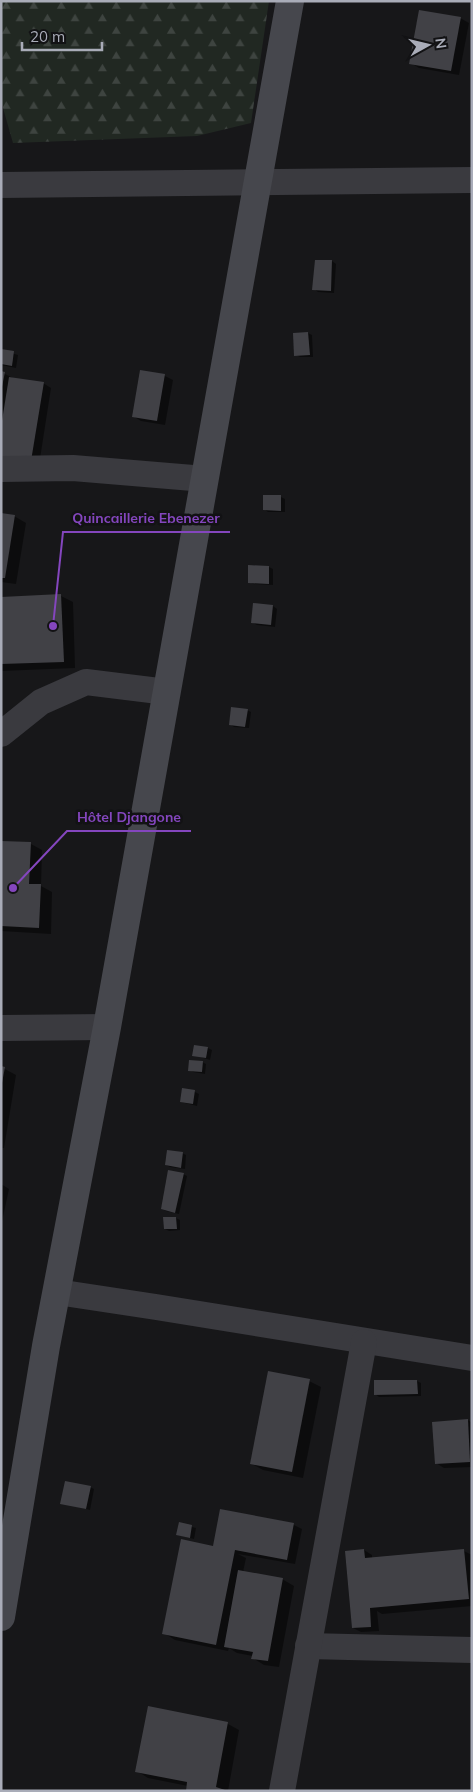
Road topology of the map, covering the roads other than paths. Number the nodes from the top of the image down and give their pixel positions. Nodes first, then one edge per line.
1 (290, 1) edge
2 (472, 180) edge
3 (258, 183) junction
4 (1, 185) edge
5 (1, 469) edge
6 (205, 479) junction
7 (167, 692) junction
8 (1, 734) edge
9 (107, 1027) junction
10 (1, 1028) edge
11 (57, 1292) junction
12 (364, 1342) junction
13 (472, 1358) edge
14 (1, 1617) edge
15 (308, 1646) junction
16 (472, 1650) edge
17 (282, 1791) edge

1 - 3 street
2 - 3 street
3 - 4 street
3 - 6 street
5 - 6 street
6 - 7 street
7 - 8 street
7 - 9 street
9 - 10 street
9 - 11 street
11 - 12 street
11 - 14 street
12 - 13 street
12 - 15 street
15 - 16 street
15 - 17 street

